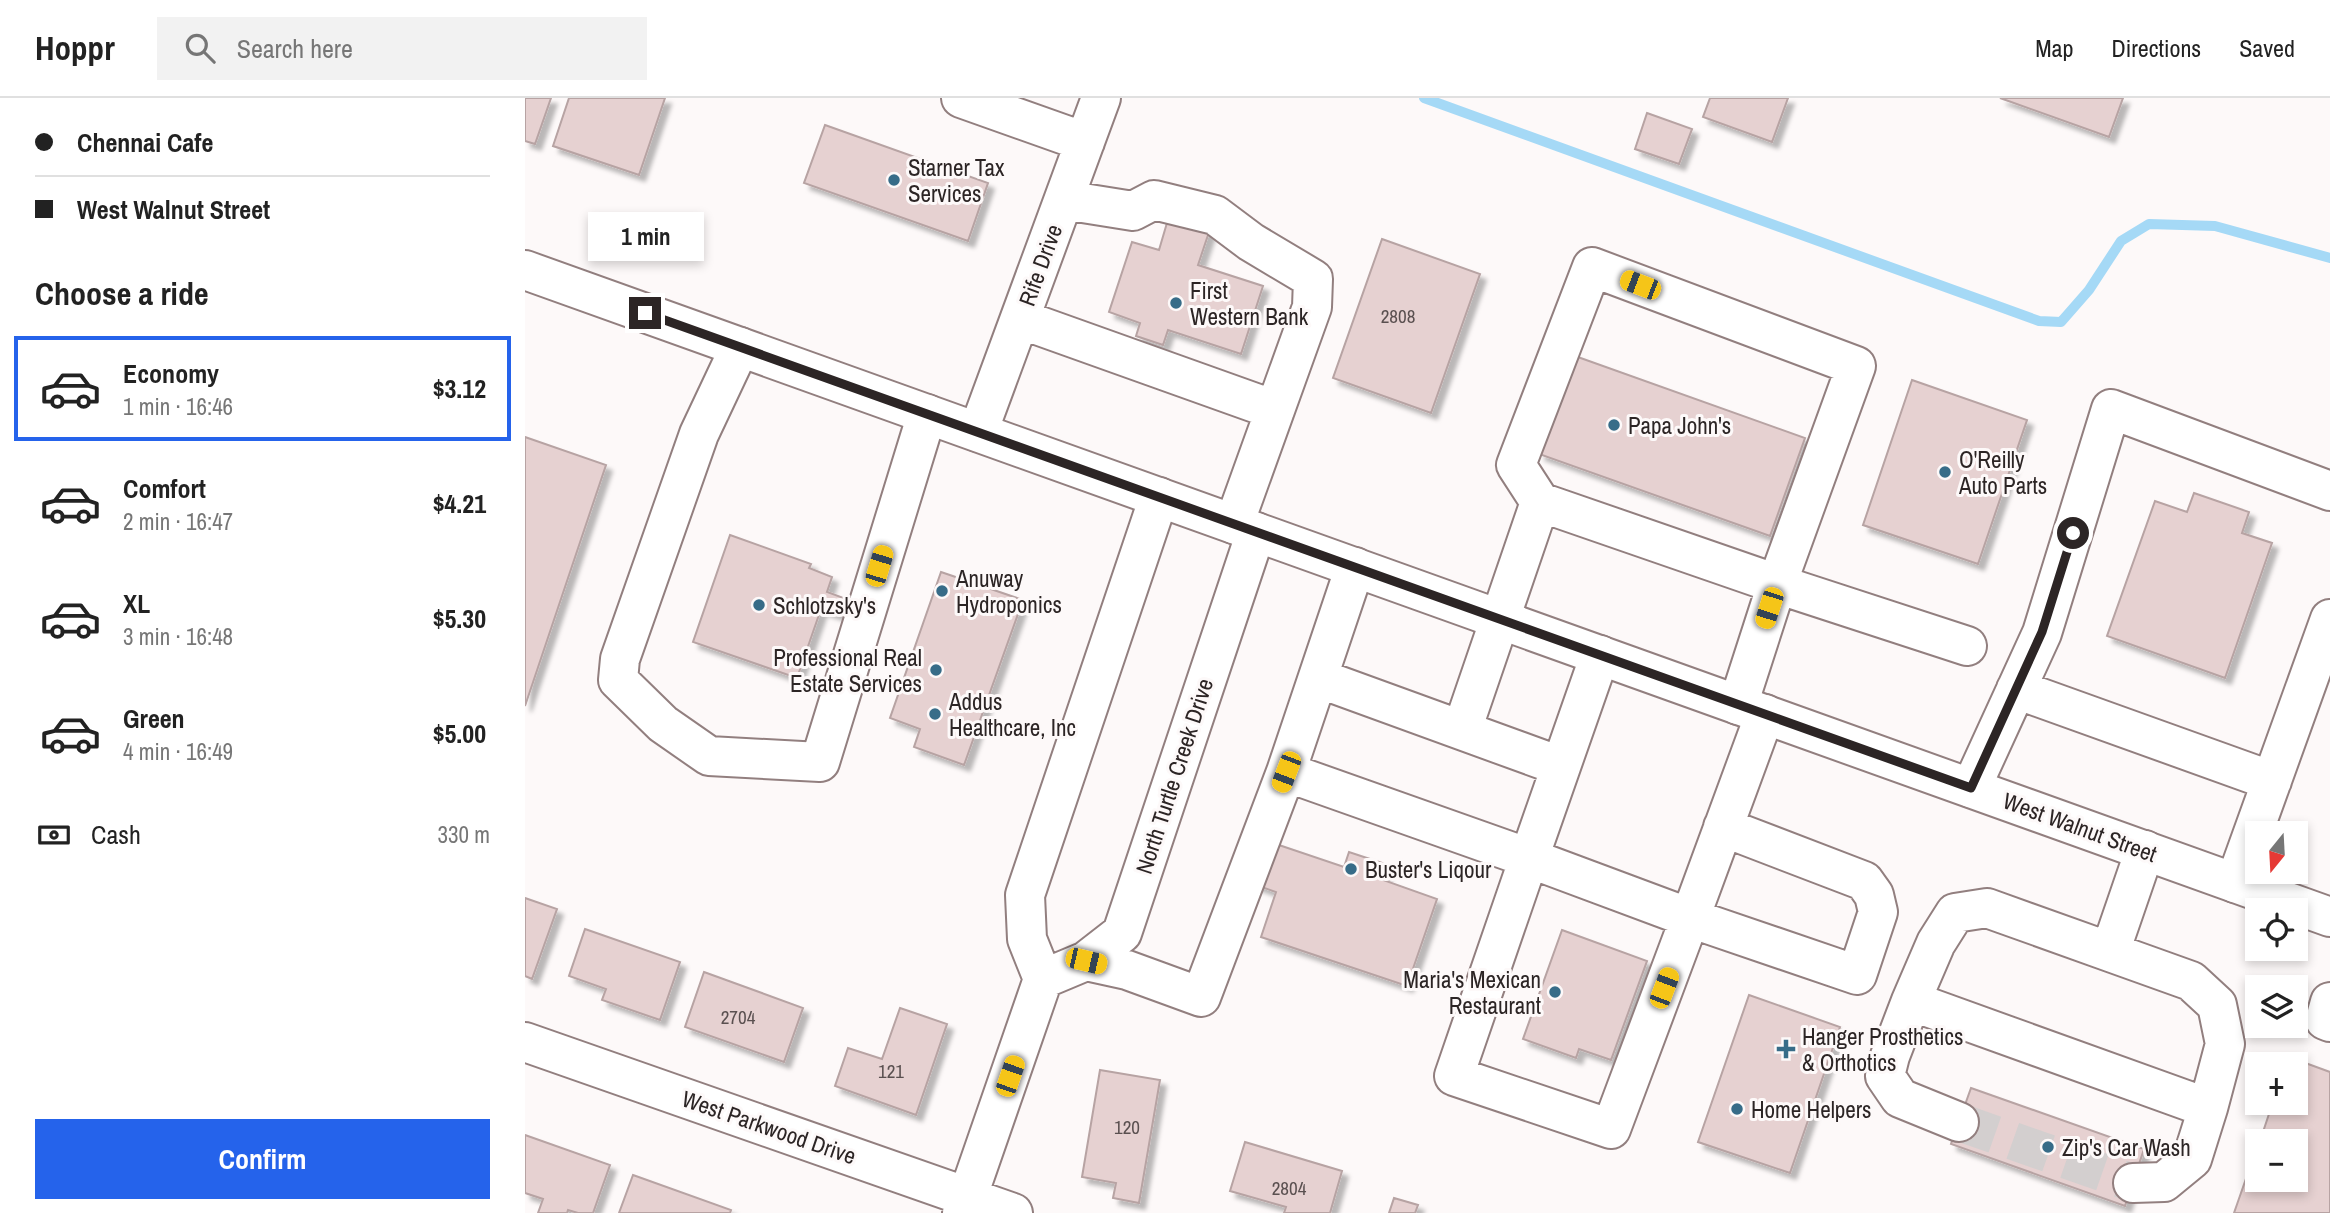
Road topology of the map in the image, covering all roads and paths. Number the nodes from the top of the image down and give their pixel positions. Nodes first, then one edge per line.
1 (961, 98) edge
2 (1101, 98) edge
3 (1085, 142) junction
4 (1063, 200) junction
5 (525, 270) edge
6 (1020, 319) junction
7 (740, 347) junction
8 (1275, 410) junction
9 (927, 414) junction
10 (978, 432) junction
11 (2330, 491) edge
12 (1159, 497) junction
13 (1540, 502) junction
14 (1245, 528) junction
15 (1355, 567) junction
16 (1777, 584) junction
17 (1500, 619) junction
18 (2330, 619) edge
19 (1967, 646) dead end
20 (1600, 655) junction
21 (1318, 678) junction
22 (2016, 690) junction
23 (1751, 710) junction
24 (1462, 730) junction
25 (1560, 766) junction
26 (1286, 772) junction
27 (2272, 781) junction
28 (1971, 788) junction
29 (1723, 828) junction
30 (2145, 850) junction
31 (1529, 858) junction
32 (2235, 883) junction
33 (2330, 917) edge
34 (1690, 918) junction
35 (2110, 952) junction
36 (1086, 961) junction
37 (1043, 979) junction
38 (1911, 1001) junction
39 (2330, 1002) edge
40 (2330, 1022) edge
41 (525, 1042) edge
42 (2208, 1108) junction
43 (1959, 1122) tunnel mouth
44 (2133, 1183) tunnel mouth
45 (965, 1205) edge
46 (1013, 1213) edge

1 - 3 street
2 - 3 street, Rife Drive
3 - 4 street, Rife Drive
4 - 6 street, Rife Drive
4 - 8 street, North Turtle Creek Drive
5 - 7 street, West Walnut Street
6 - 8 street
6 - 10 street, Rife Drive
7 - 9 street, West Walnut Street
7 - 9 street
8 - 14 street, North Turtle Creek Drive
9 - 10 street, West Walnut Street
10 - 12 street, West Walnut Street
11 - 22 street
12 - 14 street, West Walnut Street
12 - 37 street
13 - 16 street
13 - 16 street
13 - 17 street
14 - 15 street, West Walnut Street
14 - 36 street, North Turtle Creek Drive
15 - 17 street, West Walnut Street
15 - 21 street
16 - 19 street
16 - 23 street
17 - 20 street, West Walnut Street
17 - 24 street
18 - 27 street
20 - 23 street, West Walnut Street
20 - 25 street
21 - 24 street
21 - 26 street
22 - 27 street
22 - 28 street
23 - 28 street, West Walnut Street
23 - 29 street
24 - 25 street
25 - 31 street
26 - 31 street
26 - 36 street
27 - 32 street
28 - 30 street, West Walnut Street
29 - 34 street
29 - 34 street
30 - 32 street, West Walnut Street
30 - 35 street
31 - 34 street
31 - 34 street
32 - 33 street, West Walnut Street
35 - 38 street
35 - 42 street
36 - 37 street, North Turtle Creek Drive
37 - 45 street
38 - 42 street
38 - 43 street
39 - 40 street
41 - 45 street, West Parkwood Drive
42 - 44 street
45 - 46 street, West Parkwood Drive

